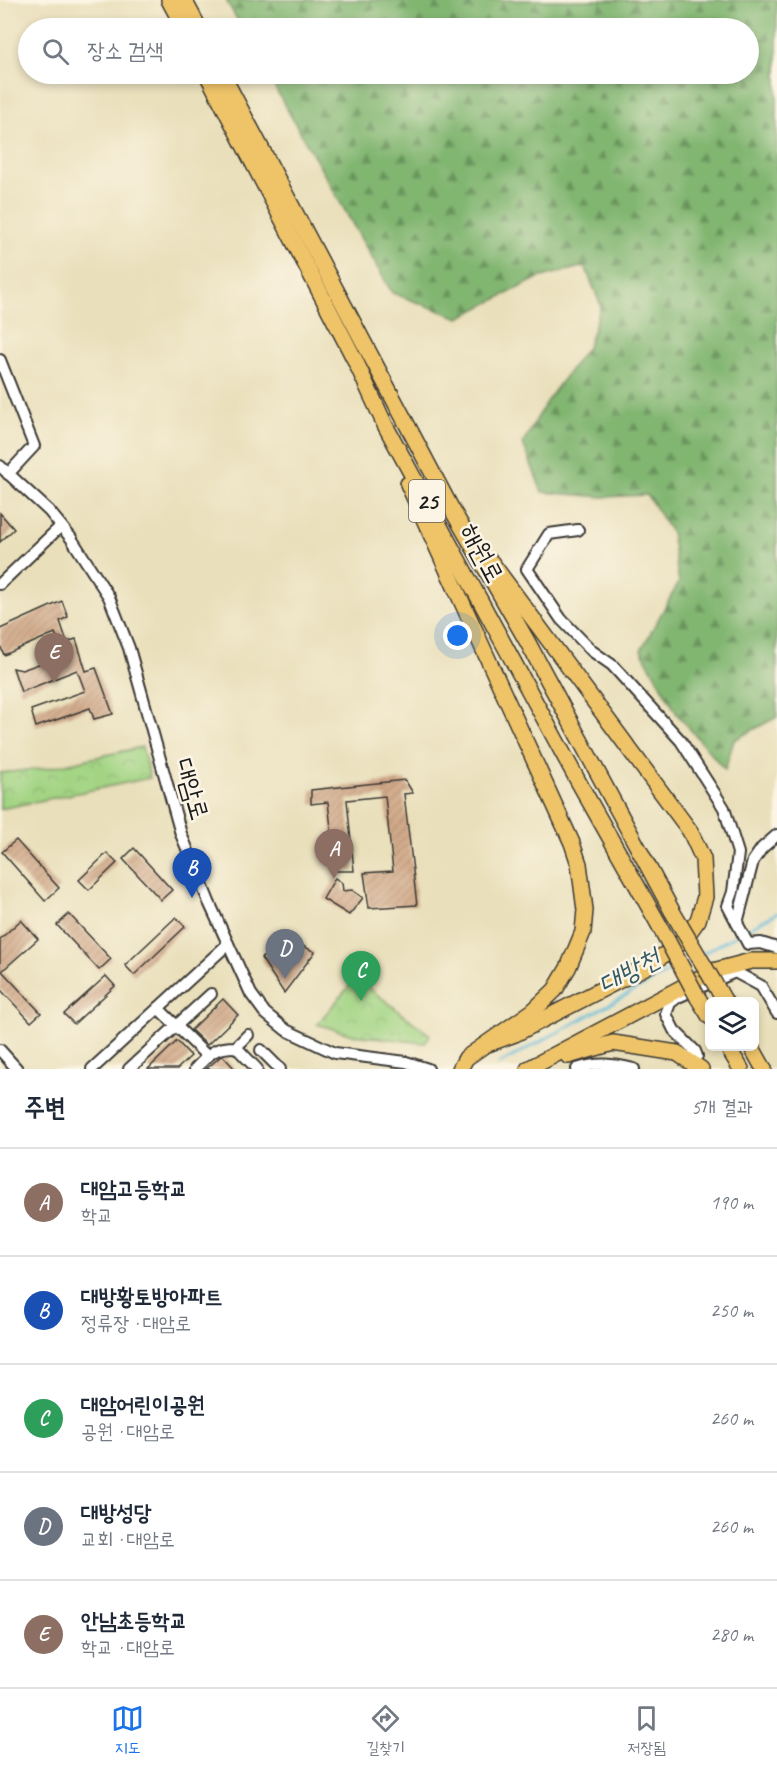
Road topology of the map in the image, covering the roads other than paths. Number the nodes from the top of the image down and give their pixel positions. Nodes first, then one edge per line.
1 (169, 0) edge
2 (184, 0) edge
3 (179, 18) edge
4 (194, 18) edge
5 (212, 84) edge
6 (227, 84) edge
7 (0, 360) edge
8 (385, 424) junction
9 (4, 470) edge
10 (451, 508) junction
11 (61, 526) junction
12 (578, 530) dead end
13 (0, 584) edge
14 (777, 835) edge
15 (737, 923) junction
16 (228, 944) junction
17 (777, 948) edge
18 (777, 961) edge
19 (211, 994) dead end
20 (722, 997) edge
21 (158, 1008) junction
22 (705, 1009) edge
23 (777, 1013) edge
24 (177, 1025) junction
25 (248, 1035) dead end
26 (485, 1045) junction
27 (236, 1047) junction
28 (0, 1050) edge
29 (261, 1050) dead end
30 (730, 1051) edge
31 (753, 1051) edge
32 (207, 1056) junction
33 (699, 1063) edge
34 (17, 1069) edge
35 (92, 1069) edge
36 (129, 1069) edge
37 (195, 1069) edge
38 (257, 1069) edge
39 (280, 1069) edge
40 (428, 1069) edge
41 (460, 1069) edge
42 (528, 1069) edge
43 (544, 1069) edge
44 (577, 1069) edge
45 (634, 1069) edge
46 (741, 1069) edge
47 (764, 1069) edge

1 - 3 highway
2 - 4 highway
5 - 8 highway, 해원로 / 25
6 - 10 highway, 해원로 / 25
7 - 9 street
8 - 22 highway, 해원로 / 25, bridge
8 - 26 highway
9 - 11 street, 대암로
10 - 20 highway, 해원로 / 25, bridge
10 - 26 highway
11 - 13 street
11 - 16 street, 대암로
12 - 15 street
14 - 15 street
15 - 17 street
16 - 21 street
16 - 40 street, 대암로
18 - 42 highway
19 - 24 street
21 - 24 street
21 - 35 street
23 - 33 street
24 - 32 street
24 - 36 street
25 - 27 street
26 - 41 highway
27 - 32 street
27 - 38 street
28 - 34 street
29 - 39 street
30 - 46 highway
31 - 47 highway
32 - 37 street
33 - 43 highway
44 - 45 street

